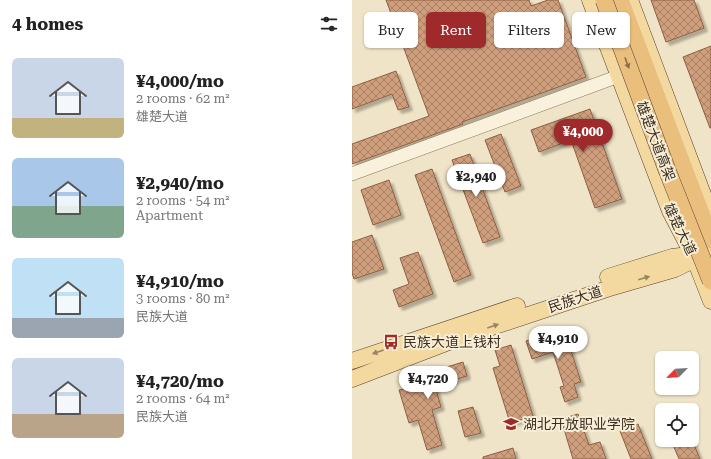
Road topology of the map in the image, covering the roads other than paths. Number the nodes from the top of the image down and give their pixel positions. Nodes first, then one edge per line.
1 (590, 0) edge
2 (604, 0) edge
3 (620, 0) edge
4 (630, 0) edge
5 (619, 76) junction
6 (352, 174) edge
7 (711, 222) edge
8 (705, 252) edge
9 (711, 281) edge
10 (711, 302) edge
11 (352, 361) edge
12 (352, 378) edge

1 - 5 main road, 雄楚大道
2 -> 9 highway, 雄楚大道高架, bridge
3 - 8 highway, 雄楚大道高架
4 - 7 main road
5 - 6 street
5 - 8 main road, 雄楚大道
8 - 10 main road, 雄楚大道
8 -> 11 main road, 民族大道
12 -> 8 main road, 民族大道

